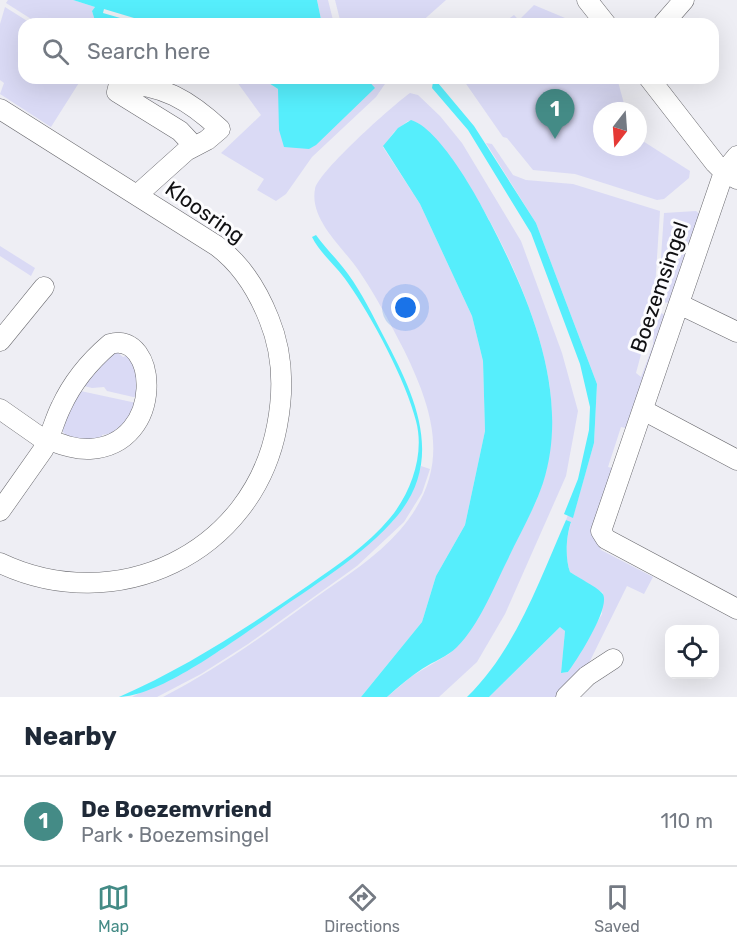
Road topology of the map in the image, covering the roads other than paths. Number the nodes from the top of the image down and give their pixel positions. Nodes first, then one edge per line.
1 (587, 0) edge
2 (684, 0) edge
3 (601, 18) edge
4 (668, 18) edge
5 (654, 84) edge
6 (0, 109) edge
7 (194, 146) junction
8 (737, 156) edge
9 (730, 175) edge
10 (137, 195) junction
11 (44, 287) dead end
12 (679, 304) junction
13 (735, 325) edge
14 (0, 341) edge
15 (0, 410) edge
16 (643, 410) junction
17 (48, 439) junction
18 (737, 460) edge
19 (0, 511) edge
20 (0, 562) edge
21 (737, 609) edge
22 (613, 659) dead end
23 (566, 697) edge

1 - 3 street
2 - 4 street
5 - 9 street
6 - 10 street, Kloosring
7 - 7 street
7 - 10 street
8 - 9 street
9 - 12 street, Boezemsingel
10 - 20 street, Kloosring
11 - 14 street
12 - 13 street
12 - 16 street, Boezemsingel
15 - 17 street
16 - 18 street
16 - 21 street, Boezemsingel
17 - 17 street
17 - 19 street
22 - 23 street

